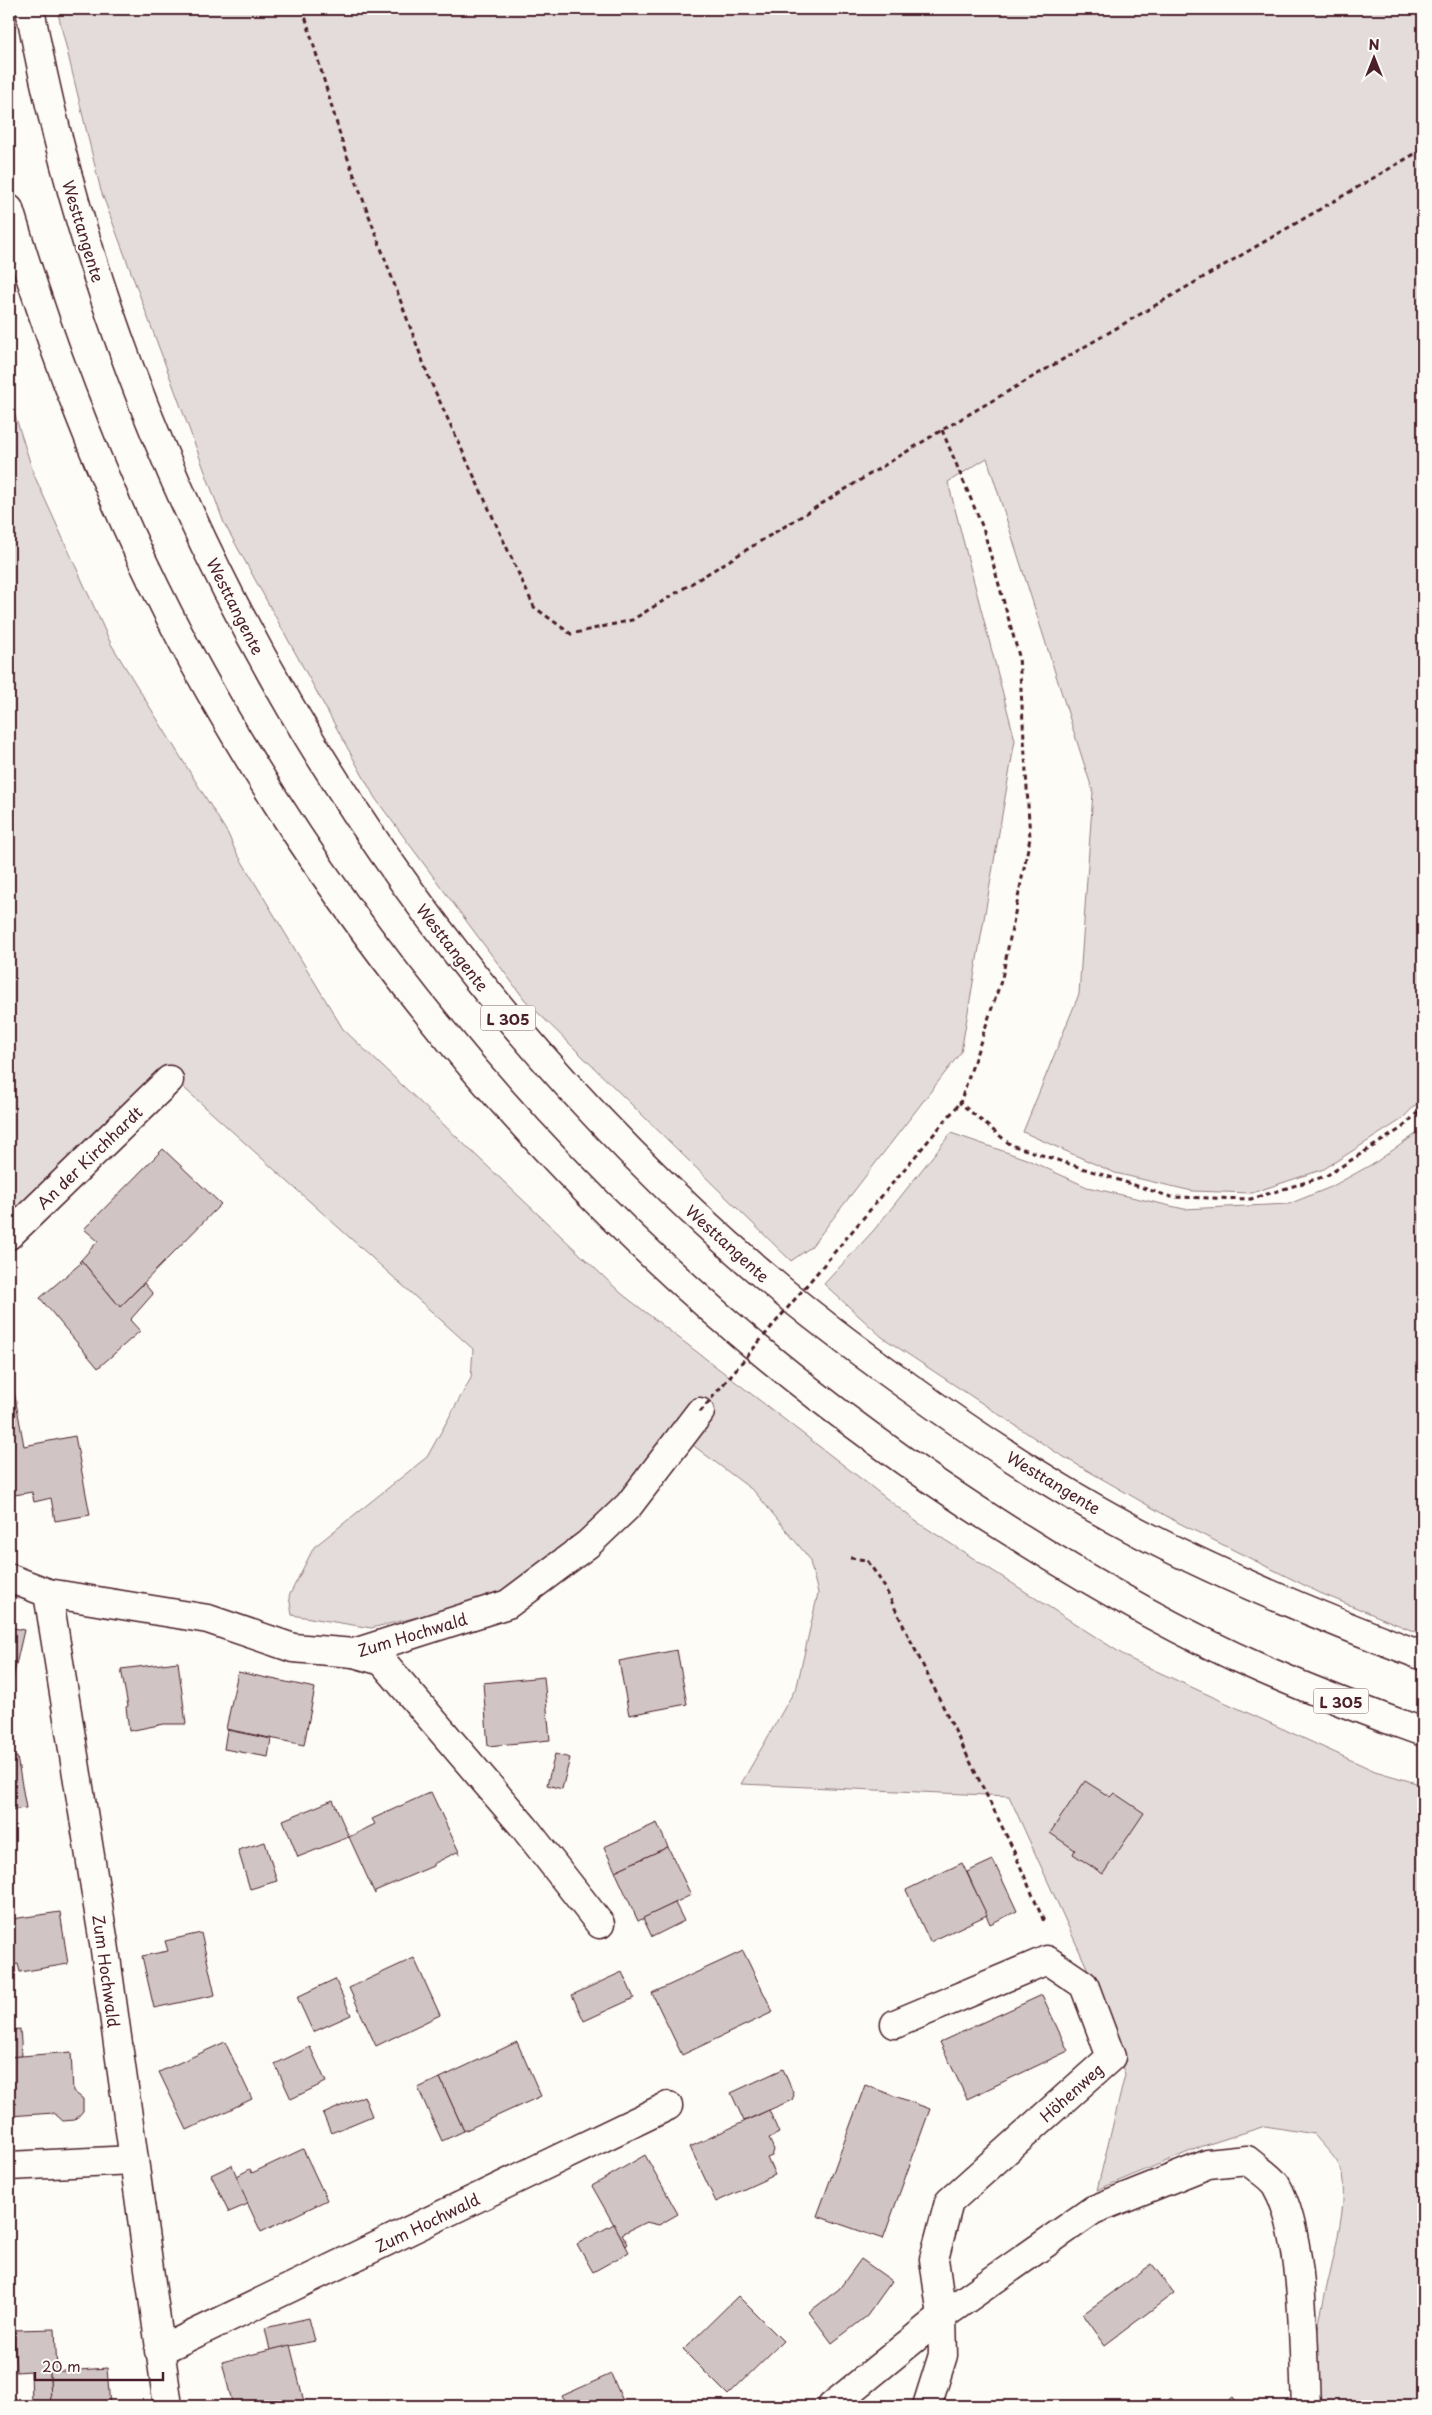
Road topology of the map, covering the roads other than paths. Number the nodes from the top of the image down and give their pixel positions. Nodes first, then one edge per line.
1 (30, 9) edge
2 (9, 208) edge
3 (169, 1080) dead end
4 (9, 1235) edge
5 (700, 1412) road end
6 (9, 1578) edge
7 (48, 1593) junction
8 (354, 1653) junction
9 (1423, 1656) edge
10 (1423, 1732) edge
11 (600, 1924) dead end
12 (895, 2024) dead end
13 (668, 2106) dead end
14 (133, 2160) junction
15 (9, 2166) edge
16 (942, 2316) junction
17 (158, 2351) junction
18 (168, 2406) edge
19 (832, 2406) edge
20 (927, 2406) edge
21 (1306, 2406) edge

1 - 9 main road, Westtangente / L 305
2 - 10 main road, L 305
3 - 4 main road, An der Kirchhardt
5 - 8 main road, Zum Hochwald
6 - 7 main road, Zum Hochwald
7 - 8 main road, Zum Hochwald
7 - 14 main road, Zum Hochwald
8 - 11 main road
12 - 16 main road, Höhenweg
13 - 17 main road, Zum Hochwald
14 - 15 main road
14 - 17 main road, Zum Hochwald
16 - 19 main road
16 - 20 main road
16 - 21 main road
17 - 18 main road, Zum Hochwald

